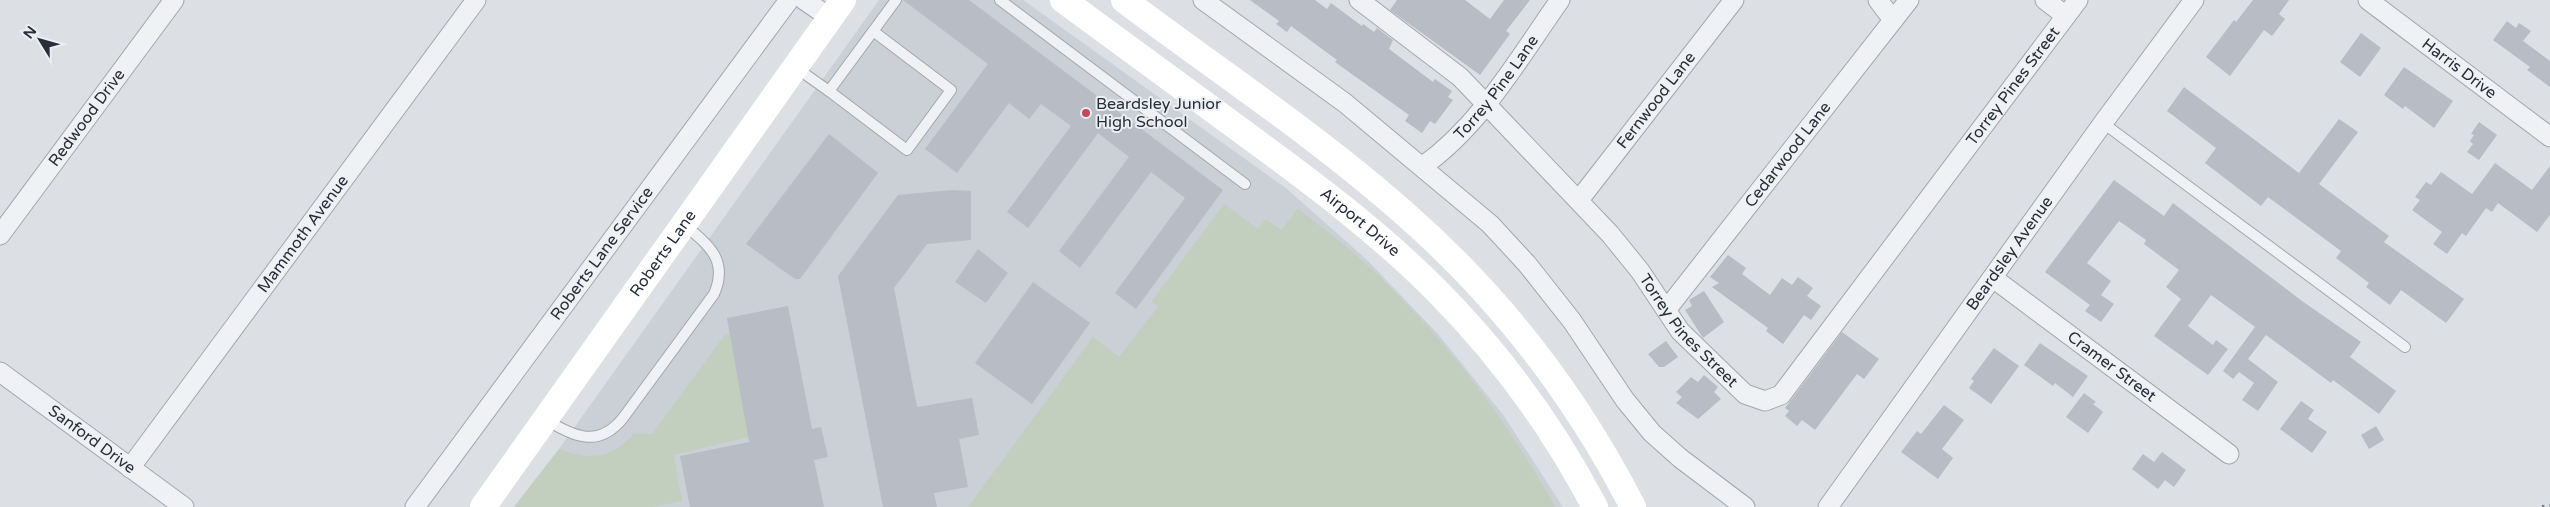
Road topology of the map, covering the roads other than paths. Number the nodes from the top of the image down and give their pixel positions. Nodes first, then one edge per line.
1 (174, 0) edge
2 (476, 0) edge
3 (789, 0) edge
4 (804, 0) edge
5 (896, 0) edge
6 (1000, 0) edge
7 (1064, 0) edge
8 (1124, 0) edge
9 (1203, 0) edge
10 (1359, 0) edge
11 (1560, 0) edge
12 (1734, 0) edge
13 (1878, 0) edge
14 (1909, 0) edge
15 (2045, 0) edge
16 (2078, 0) edge
17 (2194, 0) edge
18 (2368, 0) edge
19 (836, 9) edge
20 (2066, 16) junction
21 (1893, 20) junction
22 (873, 31) junction
23 (794, 66) junction
24 (828, 91) junction
25 (1486, 104) junction
26 (2103, 123) junction
27 (2550, 137) edge
28 (1423, 166) junction
29 (1245, 184) dead end
30 (1578, 200) junction
31 (683, 224) junction
32 (0, 235) edge
33 (1993, 278) junction
34 (1666, 309) junction
35 (2405, 347) dead end
36 (0, 372) edge
37 (545, 420) junction
38 (2229, 454) dead end
39 (130, 468) junction
40 (184, 507) edge
41 (415, 507) edge
42 (484, 507) edge
43 (1595, 507) edge
44 (1633, 507) edge
45 (1745, 507) edge
46 (1828, 507) edge

1 - 32 street, Redwood Drive
2 - 39 street, Mammoth Avenue
3 - 41 street, Roberts Lane Service
4 - 19 street
5 - 22 lane
6 - 29 lane
7 - 43 main road, Airport Drive
8 - 44 main road
9 - 28 street
10 - 25 street, Torrey Pines Street
11 - 25 street, Torrey Pine Lane
12 - 30 street, Fernwood Lane
13 - 21 street
14 - 21 street, Cedarwood Lane
15 - 20 street
16 - 20 street, Torrey Pines Street
17 - 26 street, Beardsley Avenue
18 - 27 street, Harris Drive
19 - 23 main road, Roberts Lane
20 - 34 street, Torrey Pines Street
21 - 34 street, Cedarwood Lane
22 - 24 lane
22 - 24 lane
23 - 24 lane
23 - 31 main road, Roberts Lane
25 - 28 street, Torrey Pine Lane
25 - 30 street, Torrey Pines Street
26 - 33 street, Beardsley Avenue
26 - 35 lane
28 - 45 street
30 - 34 street, Torrey Pines Street
31 - 37 main road, Roberts Lane
31 - 37 lane
33 - 38 street, Cramer Street
33 - 46 street, Beardsley Avenue
36 - 39 street, Sanford Drive
37 - 42 main road, Roberts Lane
39 - 40 street, Sanford Drive

